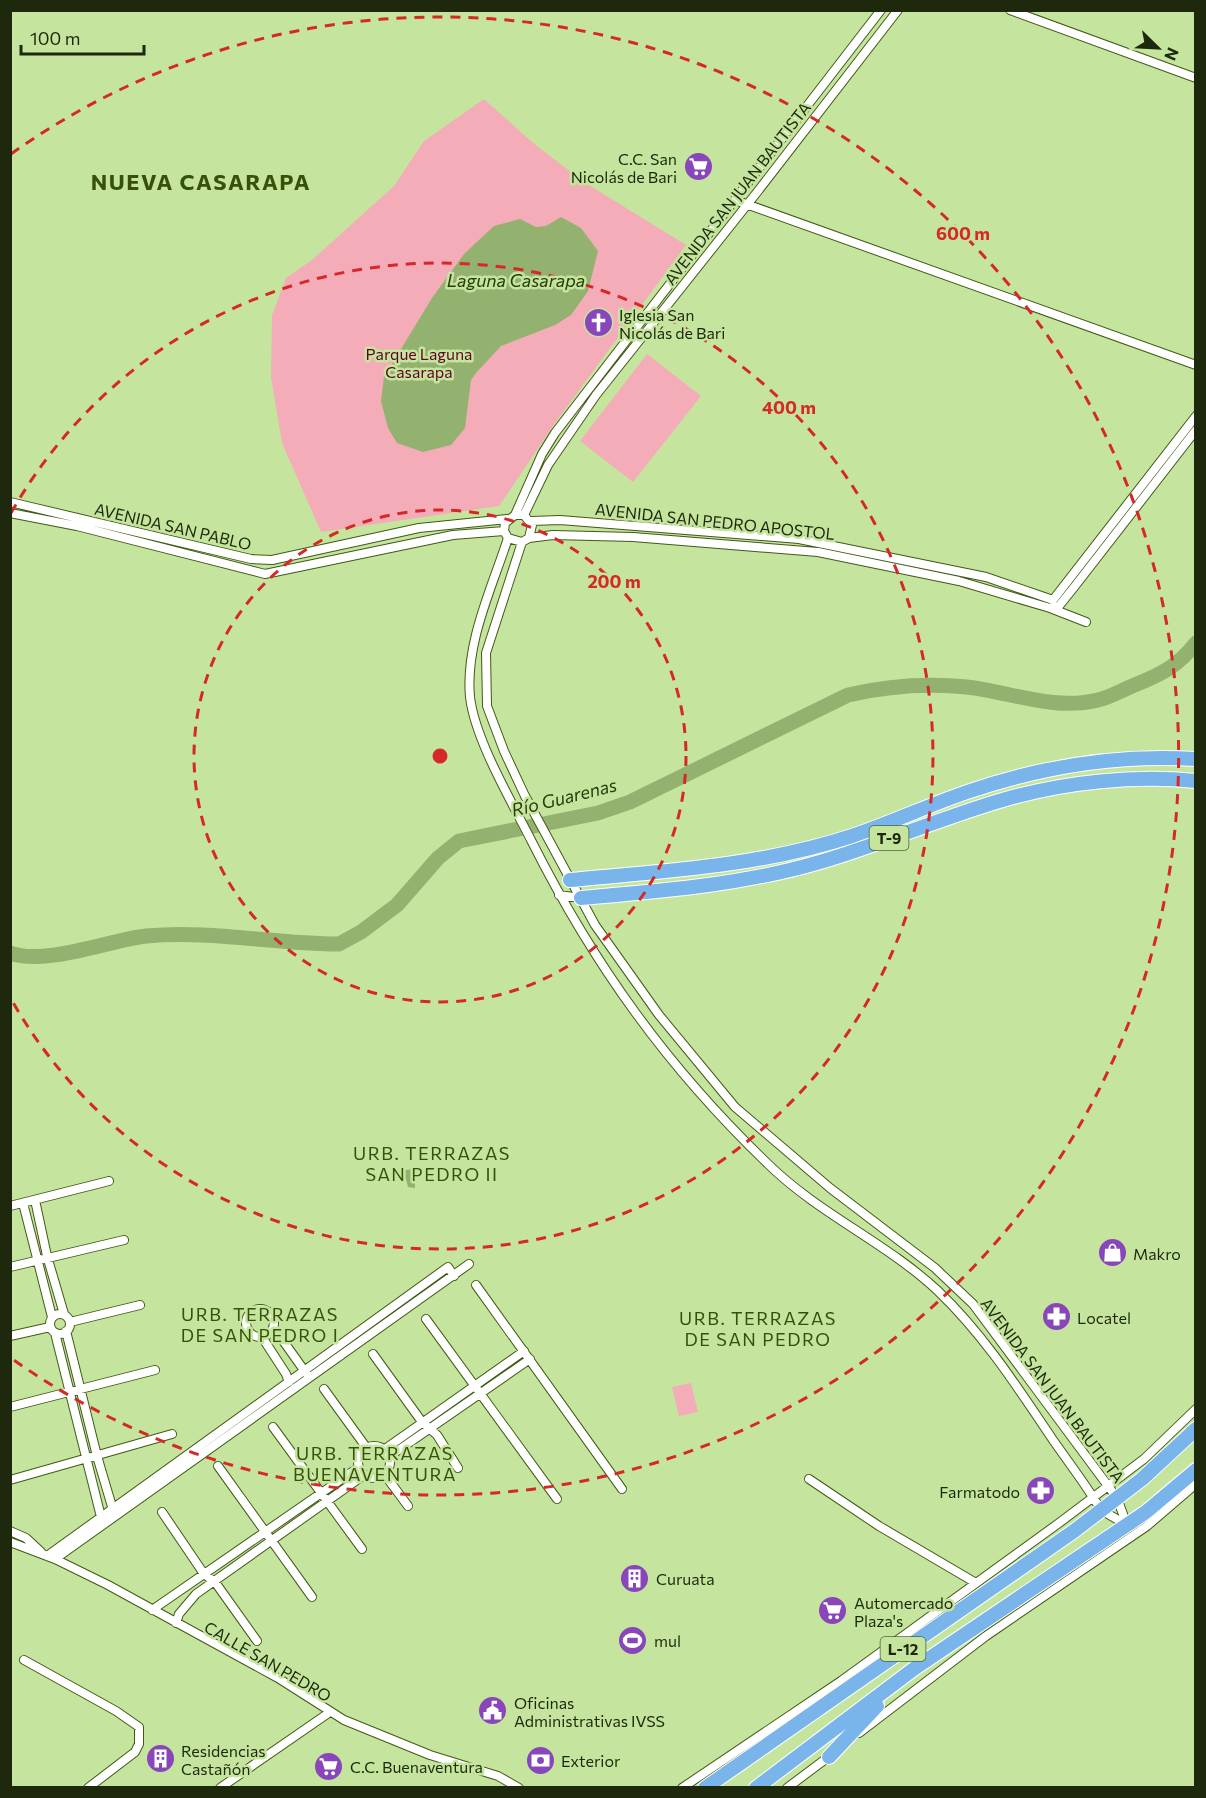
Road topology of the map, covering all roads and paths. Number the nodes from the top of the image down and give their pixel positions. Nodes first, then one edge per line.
1 (881, 10) edge
2 (897, 10) edge
3 (1010, 10) edge
4 (1196, 78) edge
5 (735, 200) junction
6 (747, 205) junction
7 (1196, 365) edge
8 (1196, 417) edge
9 (1196, 430) edge
10 (10, 502) edge
11 (10, 513) edge
12 (524, 515) junction
13 (511, 517) junction
14 (531, 521) junction
15 (111, 525) junction
16 (109, 534) junction
17 (506, 535) junction
18 (526, 540) junction
19 (251, 559) junction
20 (251, 572) junction
21 (1061, 598) junction
22 (1050, 608) junction
23 (1086, 622) dead end
24 (1196, 759) edge
25 (1196, 781) edge
26 (570, 880) junction
27 (559, 895) junction
28 (581, 898) junction
29 (109, 1181) dead end
30 (35, 1200) junction
31 (23, 1203) junction
32 (10, 1206) edge
33 (124, 1240) dead end
34 (47, 1256) junction
35 (37, 1259) junction
36 (470, 1264) dead end
37 (10, 1267) edge
38 (436, 1276) junction
39 (454, 1276) junction
40 (442, 1285) junction
41 (476, 1285) dead end
42 (140, 1305) dead end
43 (64, 1314) junction
44 (52, 1317) junction
45 (426, 1319) dead end
46 (70, 1322) junction
47 (53, 1330) junction
48 (273, 1330) junction
49 (66, 1331) junction
50 (10, 1336) edge
51 (262, 1337) junction
52 (524, 1351) junction
53 (373, 1354) dead end
54 (530, 1359) junction
55 (155, 1370) dead end
56 (302, 1372) junction
57 (310, 1379) junction
58 (289, 1382) junction
59 (474, 1386) junction
60 (79, 1388) junction
61 (324, 1389) dead end
62 (70, 1391) junction
63 (480, 1394) junction
64 (10, 1407) edge
65 (1196, 1409) edge
66 (422, 1422) junction
67 (273, 1427) dead end
68 (429, 1429) junction
69 (1196, 1429) edge
70 (172, 1434) dead end
71 (366, 1447) junction
72 (385, 1449) junction
73 (97, 1456) junction
74 (390, 1456) junction
75 (88, 1459) junction
76 (218, 1466) dead end
77 (359, 1467) junction
78 (458, 1468) dead end
79 (1196, 1470) edge
80 (384, 1474) junction
81 (364, 1475) junction
82 (809, 1479) dead end
83 (10, 1480) edge
84 (1196, 1483) edge
85 (1108, 1486) junction
86 (622, 1489) dead end
87 (320, 1494) junction
88 (1093, 1496) junction
89 (556, 1498) dead end
90 (1117, 1498) junction
91 (327, 1502) junction
92 (113, 1506) junction
93 (408, 1506) dead end
94 (1101, 1510) junction
95 (162, 1512) dead end
96 (1146, 1512) junction
97 (100, 1515) junction
98 (115, 1517) junction
99 (1127, 1524) junction
100 (103, 1526) junction
101 (10, 1531) edge
102 (264, 1533) junction
103 (10, 1542) edge
104 (270, 1542) junction
105 (362, 1549) dead end
106 (44, 1555) junction
107 (55, 1559) junction
108 (204, 1574) junction
109 (215, 1582) junction
110 (976, 1583) junction
111 (312, 1597) dead end
112 (152, 1610) junction
113 (176, 1623) junction
114 (257, 1641) dead end
115 (24, 1660) dead end
116 (915, 1668) junction
117 (330, 1712) junction
118 (829, 1756) junction
119 (88, 1788) edge
120 (220, 1788) edge
121 (519, 1788) edge
122 (682, 1788) edge
123 (705, 1788) edge
124 (756, 1788) edge
125 (787, 1788) edge

1 - 5 street, AVENIDA SAN JUAN BAUTISTA
2 - 6 street, AVENIDA SAN JUAN BAUTISTA
3 - 4 street
5 - 6 street
5 - 13 street, AVENIDA SAN JUAN BAUTISTA
6 - 7 street
6 - 12 street, AVENIDA SAN JUAN BAUTISTA
8 - 21 street
9 - 21 street
10 - 15 street, AVENIDA SAN PABLO
11 - 16 street, AVENIDA SAN PABLO
12 - 13 street
12 - 14 street
13 - 17 street, AVENIDA SAN JUAN BAUTISTA
13 - 19 street, AVENIDA SAN PABLO
14 - 18 street, AVENIDA SAN JUAN BAUTISTA
14 - 21 street, AVENIDA SAN PEDRO APOSTOL
15 - 16 street
15 - 19 street, AVENIDA SAN PABLO
16 - 20 street, AVENIDA SAN PABLO
17 - 18 street
17 - 20 street, AVENIDA SAN PABLO
17 - 27 street, AVENIDA SAN JUAN BAUTISTA
18 - 22 street, AVENIDA SAN PEDRO APOSTOL
18 - 26 street, AVENIDA SAN JUAN BAUTISTA
19 - 20 street
21 - 22 street
22 - 23 street, AVENIDA SAN PEDRO APOSTOL
24 - 26 highway, T-9
25 - 28 highway, T-9
26 - 27 street
26 - 28 street, AVENIDA SAN JUAN BAUTISTA
27 - 28 street, T-9
27 - 88 street, AVENIDA SAN JUAN BAUTISTA
28 - 85 street, AVENIDA SAN JUAN BAUTISTA
29 - 30 street
30 - 31 street
30 - 34 street
31 - 32 street
31 - 35 street
33 - 34 street
34 - 35 street
34 - 43 street
35 - 37 street
35 - 44 street
36 - 39 street
38 - 39 street
38 - 40 street
38 - 56 street
39 - 40 street
40 - 57 street
41 - 52 street
42 - 46 street
43 - 44 street
43 - 46 street
44 - 47 street
45 - 59 street
46 - 49 street
47 - 49 street
47 - 50 street
47 - 62 street
48 - 51 street
48 - 51 street
48 - 56 street
49 - 60 street
51 - 58 street
52 - 54 street
52 - 59 street
53 - 66 street
54 - 63 street
54 - 86 street
55 - 60 street
56 - 57 street
56 - 58 street
57 - 98 street
58 - 92 street
59 - 63 street
59 - 66 street
60 - 62 street
60 - 73 street
61 - 71 street
62 - 64 street
62 - 75 street
63 - 68 street
63 - 89 street
65 - 85 street, L-12
66 - 68 street
66 - 72 street
67 - 87 street
68 - 74 street
68 - 78 street
69 - 90 highway, L-12
70 - 73 street
71 - 72 street
71 - 77 street
72 - 74 street
73 - 75 street
73 - 92 street
74 - 80 street
75 - 83 street
75 - 97 street
76 - 102 street
77 - 81 street
77 - 87 street
79 - 96 highway, L-12
80 - 81 street
80 - 93 street
81 - 91 street
82 - 110 street
84 - 96 highway
84 - 118 street, L-12
85 - 88 street, L-12
85 - 90 street, AVENIDA SAN JUAN BAUTISTA
87 - 91 street
87 - 102 street
88 - 94 street, AVENIDA SAN JUAN BAUTISTA
88 - 110 street, L-12
90 - 94 highway, L-12
90 - 99 street, AVENIDA SAN JUAN BAUTISTA
91 - 104 street
91 - 105 street
92 - 97 street
92 - 98 street
94 - 99 street
94 - 123 highway, L-12
95 - 108 street
96 - 99 highway, L-12
97 - 100 street
97 - 106 street
98 - 100 street
99 - 116 highway, L-12
100 - 107 street
101 - 106 street
102 - 104 street
102 - 108 street
103 - 106 street, CALLE SAN PEDRO
104 - 109 street
104 - 111 street
106 - 107 street, CALLE SAN PEDRO
107 - 112 street, CALLE SAN PEDRO
108 - 109 street
108 - 112 street
109 - 113 street
109 - 114 street
110 - 122 street, L-12
112 - 113 street, CALLE SAN PEDRO
113 - 117 street, CALLE SAN PEDRO
115 - 119 street
116 - 118 highway
116 - 124 highway, L-12
117 - 120 street
117 - 121 street, CALLE SAN PEDRO
118 - 125 street, L-12

